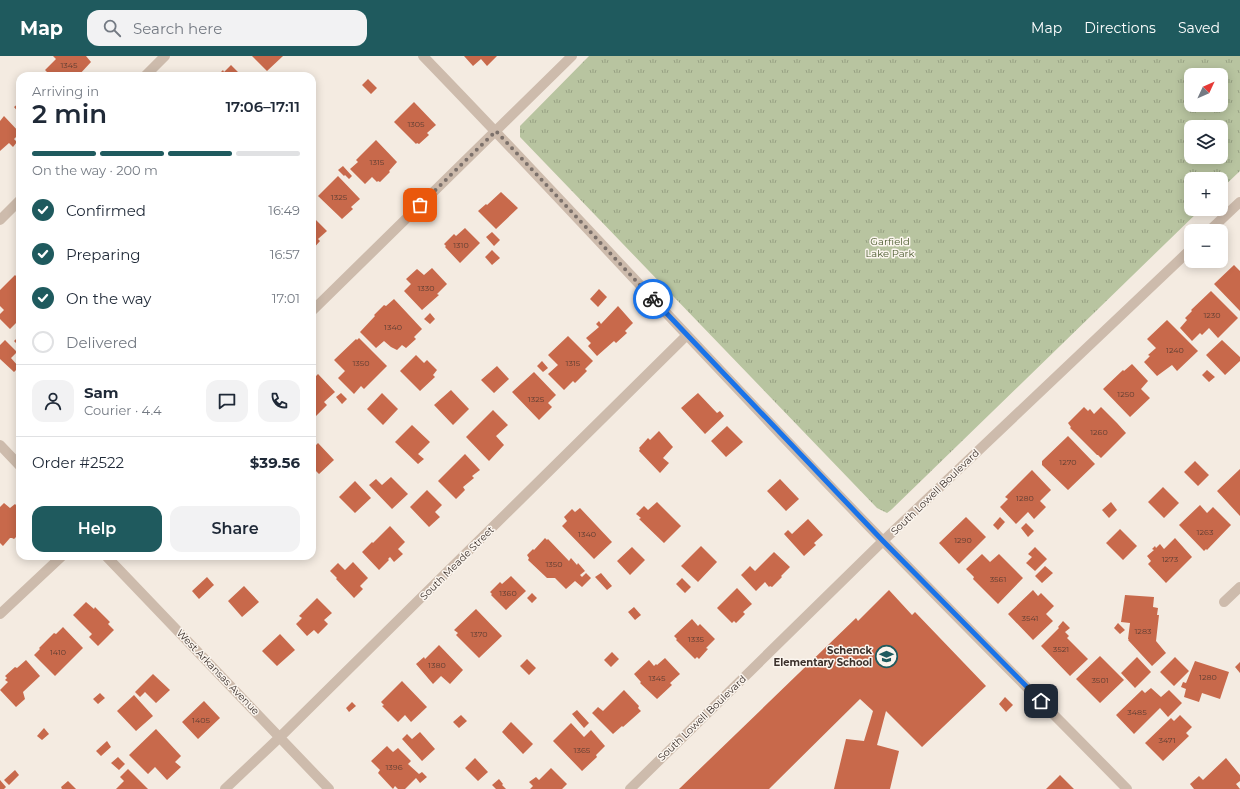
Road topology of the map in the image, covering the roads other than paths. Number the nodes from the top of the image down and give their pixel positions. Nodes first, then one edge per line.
1 (165, 56) edge
2 (423, 56) edge
3 (572, 56) edge
4 (149, 72) edge
5 (496, 131) junction
6 (1240, 202) edge
7 (16, 204) edge
8 (0, 220) edge
9 (1217, 224) edge
10 (1184, 256) edge
11 (316, 307) edge
12 (688, 335) junction
13 (0, 445) edge
14 (16, 462) edge
15 (883, 541) junction
16 (58, 560) edge
17 (110, 560) edge
18 (1240, 586) edge
19 (1224, 602) dead end
20 (0, 614) edge
21 (280, 737) junction
22 (225, 789) edge
23 (329, 789) edge
24 (630, 789) edge
25 (1127, 789) edge

1 - 4 street
2 - 5 street
3 - 5 street
5 - 11 street
5 - 12 street
6 - 9 street
7 - 8 street
10 - 15 street, South Lowell Boulevard
12 - 15 street
12 - 21 street, South Meade Street
13 - 14 street
15 - 24 street, South Lowell Boulevard
15 - 25 street
16 - 20 street
17 - 21 street, West Arkansas Avenue
18 - 19 street
21 - 22 street, South Meade Street
21 - 23 street, West Arkansas Avenue

